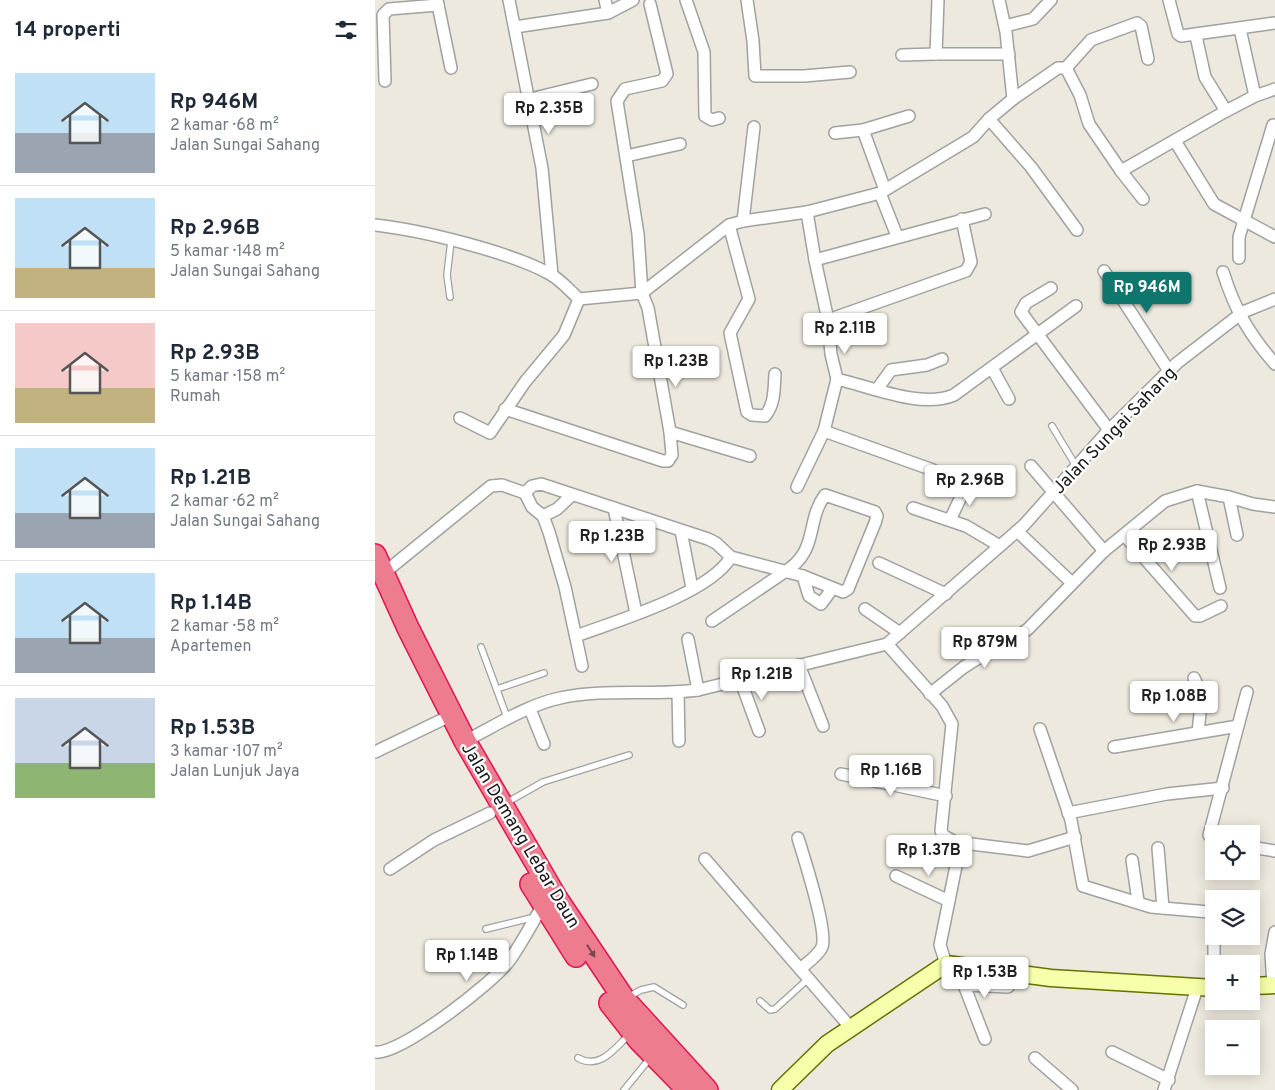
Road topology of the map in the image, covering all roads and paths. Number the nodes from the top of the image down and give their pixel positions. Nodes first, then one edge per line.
1 (509, 0) edge
2 (605, 0) edge
3 (633, 0) edge
4 (686, 0) edge
5 (747, 0) edge
6 (938, 0) edge
7 (999, 0) edge
8 (1051, 0) edge
9 (1169, 0) edge
10 (437, 2) edge
11 (650, 4) dead end
12 (608, 13) junction
13 (1275, 23) edge
14 (1005, 26) junction
15 (515, 27) junction
16 (1240, 29) junction
17 (1196, 36) junction
18 (936, 54) junction
19 (1009, 54) junction
20 (902, 55) dead end
21 (1148, 59) dead end
22 (451, 68) dead end
23 (1066, 68) junction
24 (850, 72) dead end
25 (385, 80) dead end
26 (592, 84) dead end
27 (1275, 90) edge
28 (1255, 96) junction
29 (1013, 99) junction
30 (530, 100) junction
31 (1226, 111) junction
32 (909, 116) dead end
33 (719, 118) dead end
34 (989, 118) junction
35 (1273, 124) dead end
36 (755, 127) dead end
37 (863, 130) junction
38 (835, 133) dead end
39 (1175, 142) junction
40 (680, 144) dead end
41 (625, 156) junction
42 (1121, 171) junction
43 (882, 192) junction
44 (1143, 199) dead end
45 (807, 212) junction
46 (985, 214) dead end
47 (962, 219) junction
48 (743, 220) junction
49 (1244, 222) junction
50 (375, 225) edge
51 (729, 225) junction
52 (1077, 230) dead end
53 (897, 236) junction
54 (1275, 237) edge
55 (451, 241) junction
56 (1239, 258) dead end
57 (815, 260) junction
58 (1104, 271) dead end
59 (1223, 272) dead end
60 (552, 275) junction
61 (1051, 288) dead end
62 (643, 293) junction
63 (450, 297) dead end
64 (1275, 299) edge
65 (579, 300) junction
66 (1076, 306) dead end
67 (1239, 316) junction
68 (828, 320) junction
69 (1039, 335) junction
70 (942, 359) dead end
71 (1275, 364) edge
72 (992, 368) junction
73 (1169, 371) junction
74 (775, 374) dead end
75 (837, 379) junction
76 (878, 388) junction
77 (1009, 399) dead end
78 (505, 409) junction
79 (460, 418) dead end
80 (1052, 426) dead end
81 (1109, 430) junction
82 (824, 431) junction
83 (670, 432) junction
84 (750, 456) dead end
85 (1031, 466) dead end
86 (1077, 466) junction
87 (797, 487) dead end
88 (1055, 491) junction
89 (1197, 491) junction
90 (525, 493) junction
91 (572, 495) junction
92 (1229, 497) junction
93 (1275, 506) edge
94 (614, 508) junction
95 (913, 508) dead end
96 (543, 516) junction
97 (950, 520) junction
98 (681, 531) junction
99 (1017, 531) junction
100 (1237, 535) dead end
101 (1125, 536) junction
102 (1000, 546) junction
103 (1104, 551) junction
104 (731, 557) junction
105 (879, 563) dead end
106 (378, 572) edge
107 (783, 573) junction
108 (803, 576) junction
109 (1072, 583) junction
110 (692, 588) junction
111 (832, 588) junction
112 (1220, 588) dead end
113 (946, 594) junction
114 (1221, 606) dead end
115 (865, 610) dead end
116 (636, 613) junction
117 (712, 621) dead end
118 (900, 633) junction
119 (575, 636) junction
120 (688, 638) dead end
121 (887, 644) junction
122 (481, 647) dead end
123 (799, 665) junction
124 (582, 666) dead end
125 (544, 673) dead end
126 (1194, 678) dead end
127 (740, 679) junction
128 (497, 689) junction
129 (698, 690) junction
130 (678, 692) junction
131 (1247, 692) dead end
132 (930, 694) junction
133 (530, 709) junction
134 (447, 717) junction
135 (508, 720) junction
136 (823, 726) dead end
137 (1239, 726) junction
138 (1040, 729) dead end
139 (759, 731) dead end
140 (1198, 732) junction
141 (465, 741) junction
142 (679, 741) dead end
143 (544, 744) dead end
144 (1115, 747) dead end
145 (375, 752) edge
146 (629, 755) dead end
147 (841, 774) dead end
148 (1223, 788) junction
149 (946, 796) junction
150 (496, 809) junction
151 (1068, 813) junction
152 (1212, 825) edge
153 (1075, 837) junction
154 (798, 838) dead end
155 (955, 842) junction
156 (1158, 848) dead end
157 (1260, 848) edge
158 (1275, 851) edge
159 (705, 859) dead end
160 (1132, 860) dead end
161 (390, 869) dead end
162 (896, 876) dead end
163 (949, 901) junction
164 (1138, 901) junction
165 (544, 905) junction
166 (1163, 908) junction
167 (1205, 912) edge
168 (486, 930) dead end
169 (1275, 932) edge
170 (948, 964) junction
171 (800, 969) junction
172 (808, 978) junction
173 (964, 985) junction
174 (1274, 985) edge
175 (1260, 986) edge
176 (1008, 987) dead end
177 (1197, 988) junction
178 (1205, 988) edge
179 (625, 999) junction
180 (761, 1002) dead end
181 (683, 1005) dead end
182 (851, 1028) junction
183 (632, 1032) junction
184 (985, 1039) dead end
185 (375, 1052) edge
186 (1111, 1052) dead end
187 (653, 1055) junction
188 (578, 1058) dead end
189 (1035, 1058) dead end
190 (1166, 1085) edge
191 (700, 1089) edge
192 (624, 1090) edge
193 (780, 1090) edge
194 (1072, 1090) edge

1 - 15 street
2 - 12 street
3 - 12 street
4 - 33 street
5 - 24 street
6 - 18 street
7 - 14 street
8 - 14 street
9 - 17 street
10 - 22 street
10 - 25 street
11 - 41 street
12 - 15 street
13 - 16 street
14 - 19 street
15 - 30 street
16 - 17 street
16 - 28 street
17 - 31 street
18 - 19 street
18 - 20 street
19 - 29 street
21 - 23 street
23 - 29 street
23 - 42 street
26 - 30 street
27 - 28 street
28 - 31 street
29 - 34 street
30 - 60 street
31 - 39 street
32 - 37 street
34 - 43 street
34 - 52 street
35 - 49 street
36 - 48 street
37 - 38 street
37 - 43 street
39 - 42 street
39 - 49 street
40 - 41 street
41 - 62 street
42 - 44 street
43 - 45 street
43 - 53 street
45 - 48 street
45 - 57 street
46 - 47 street
47 - 53 street
47 - 68 street
48 - 51 street
49 - 54 street
49 - 56 street
50 - 55 street
51 - 62 street
51 - 74 street
53 - 57 street
55 - 60 street
55 - 63 lane
57 - 68 street
58 - 73 street
59 - 67 street
60 - 65 street
61 - 69 street
62 - 65 street
62 - 83 street
64 - 67 street, Jalan Sungai Sahang
65 - 78 street
66 - 69 street
67 - 71 street
67 - 73 street, Jalan Sungai Sahang
68 - 75 street
69 - 72 street
69 - 81 street
70 - 76 street
72 - 76 street
72 - 77 street
73 - 81 street, Jalan Sungai Sahang
75 - 76 street
75 - 82 street
78 - 79 street
78 - 83 street
80 - 86 lane
81 - 86 street, Jalan Sungai Sahang
82 - 87 street
82 - 97 street
83 - 84 street
85 - 88 street
86 - 88 street, Jalan Sungai Sahang
88 - 99 street, Jalan Sungai Sahang
88 - 103 street
89 - 92 street
89 - 101 street
89 - 112 street
90 - 91 street
90 - 96 street
90 - 106 street
91 - 94 street
91 - 96 street
92 - 93 street
92 - 100 street
94 - 98 street
94 - 116 street
95 - 97 street
96 - 119 street
97 - 102 street
98 - 104 street
98 - 110 street
99 - 102 street, Jalan Sungai Sahang
99 - 109 street
101 - 103 street
101 - 114 street
102 - 113 street, Jalan Sungai Sahang
103 - 109 street
104 - 107 street
104 - 110 street
105 - 113 street
106 - 134 highway, Jalan Demang Lebar Daun
107 - 108 street
107 - 111 street
107 - 117 street
108 - 111 street
108 - 111 street
109 - 132 street
110 - 116 street
113 - 118 street, Jalan Sungai Sahang
115 - 118 street
116 - 119 street
118 - 121 street, Jalan Sungai Sahang
119 - 124 street
120 - 129 street
121 - 123 street, Jalan Sungai Sahang
121 - 132 street
122 - 128 lane
123 - 127 street, Jalan Sungai Sahang
123 - 136 street
125 - 128 lane
126 - 140 street
127 - 129 street, Jalan Sungai Sahang
127 - 139 street
128 - 135 lane
129 - 130 street, Jalan Sungai Sahang
130 - 133 street, Jalan Sungai Sahang
130 - 142 street
131 - 137 street
132 - 149 street
133 - 135 street, Jalan Sungai Sahang
133 - 143 street
134 - 141 highway, Jalan Demang Lebar Daun
134 - 145 street
134 - 150 highway, Jalan Demang Lebar Daun
135 - 141 street, Jalan Sungai Sahang
137 - 140 street
137 - 148 street
138 - 151 street
140 - 144 street
141 - 150 highway, Jalan Demang Lebar Daun
146 - 150 lane
147 - 149 street
148 - 151 street
148 - 152 street
149 - 155 street
150 - 161 street
150 - 165 highway, Jalan Demang Lebar Daun
151 - 153 street
153 - 155 street
153 - 164 street
154 - 171 street
155 - 163 street
156 - 166 street
157 - 158 street
159 - 171 street
160 - 164 street
162 - 163 street
163 - 170 street
164 - 166 street
165 - 168 lane
165 -> 179 highway, Jalan Demang Lebar Daun
165 - 183 highway, Jalan Demang Lebar Daun
165 - 185 street
166 - 167 street
169 - 174 street
170 - 173 street
170 - 177 street
170 - 182 street
171 - 172 street
172 - 180 lane
172 - 182 street
173 - 176 street
173 - 184 street
174 - 175 street
177 - 178 street
177 - 190 street
179 - 181 lane
179 - 191 highway, Jalan Demang Lebar Daun
182 - 193 street
183 - 187 highway, Jalan Demang Lebar Daun
183 - 188 lane
186 - 190 street
187 - 191 highway, Jalan Demang Lebar Daun
187 - 192 lane
189 - 194 street

